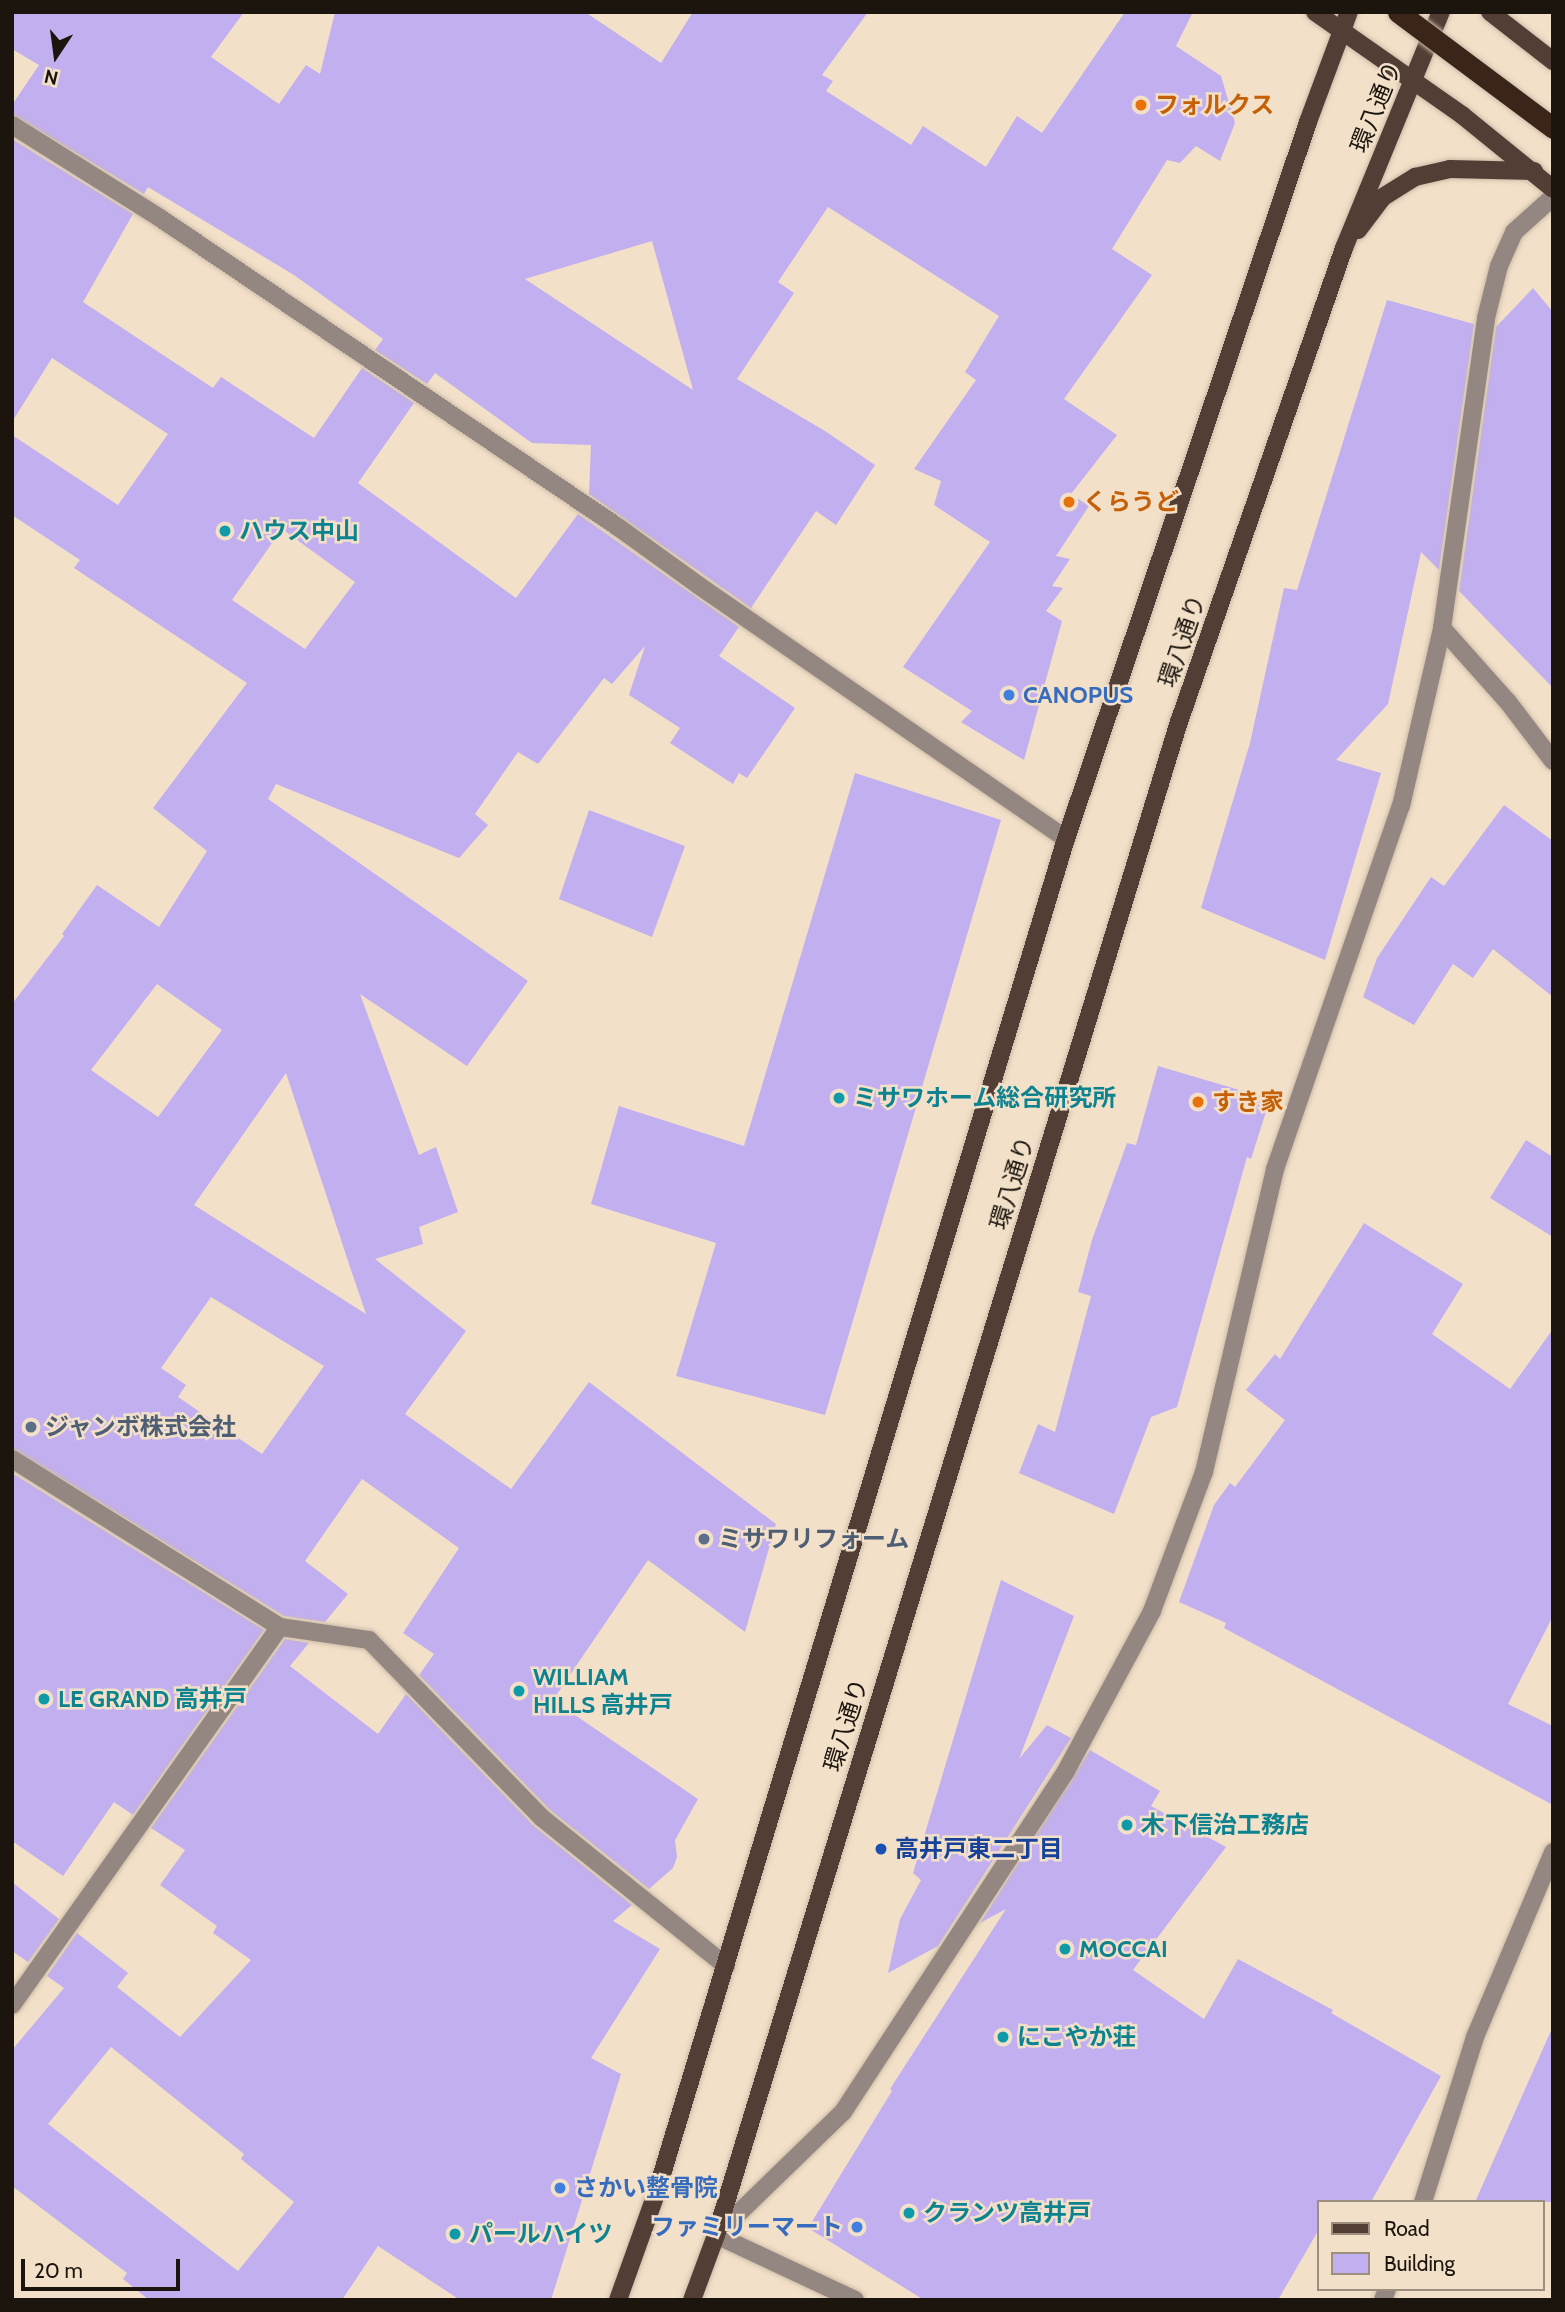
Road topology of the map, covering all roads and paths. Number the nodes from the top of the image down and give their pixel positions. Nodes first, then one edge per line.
1 (1315, 12) edge
2 (1349, 12) edge
3 (1398, 12) edge
4 (1441, 12) edge
5 (1490, 12) edge
6 (1342, 30) junction
7 (1553, 61) edge
8 (1413, 80) junction
9 (12, 125) edge
10 (1553, 128) edge
11 (1534, 171) junction
12 (1553, 189) edge
13 (1553, 197) edge
14 (1345, 248) junction
15 (1442, 628) junction
16 (1553, 761) edge
17 (1066, 839) junction
18 (12, 1459) edge
19 (280, 1627) junction
20 (1553, 1852) edge
21 (726, 1966) junction
22 (12, 2005) edge
23 (1424, 2200) edge
24 (716, 2235) junction
25 (618, 2300) edge
26 (692, 2300) edge
27 (855, 2300) edge

1 - 6 main road
2 - 6 main road, 環八通り
3 - 10 highway, bridge
4 - 8 main road, 環八通り
5 - 7 main road
6 - 8 main road
6 - 17 main road, 環八通り
8 - 11 main road
8 - 14 main road, 環八通り
9 - 17 street
11 - 12 main road
11 - 14 main road
13 - 15 street
14 - 24 main road, 環八通り
15 - 16 street
15 - 24 street
17 - 21 main road, 環八通り
18 - 19 street
19 - 21 street
19 - 22 street
20 - 23 street
21 - 25 main road, 環八通り
24 - 26 main road, 環八通り
24 - 27 street

